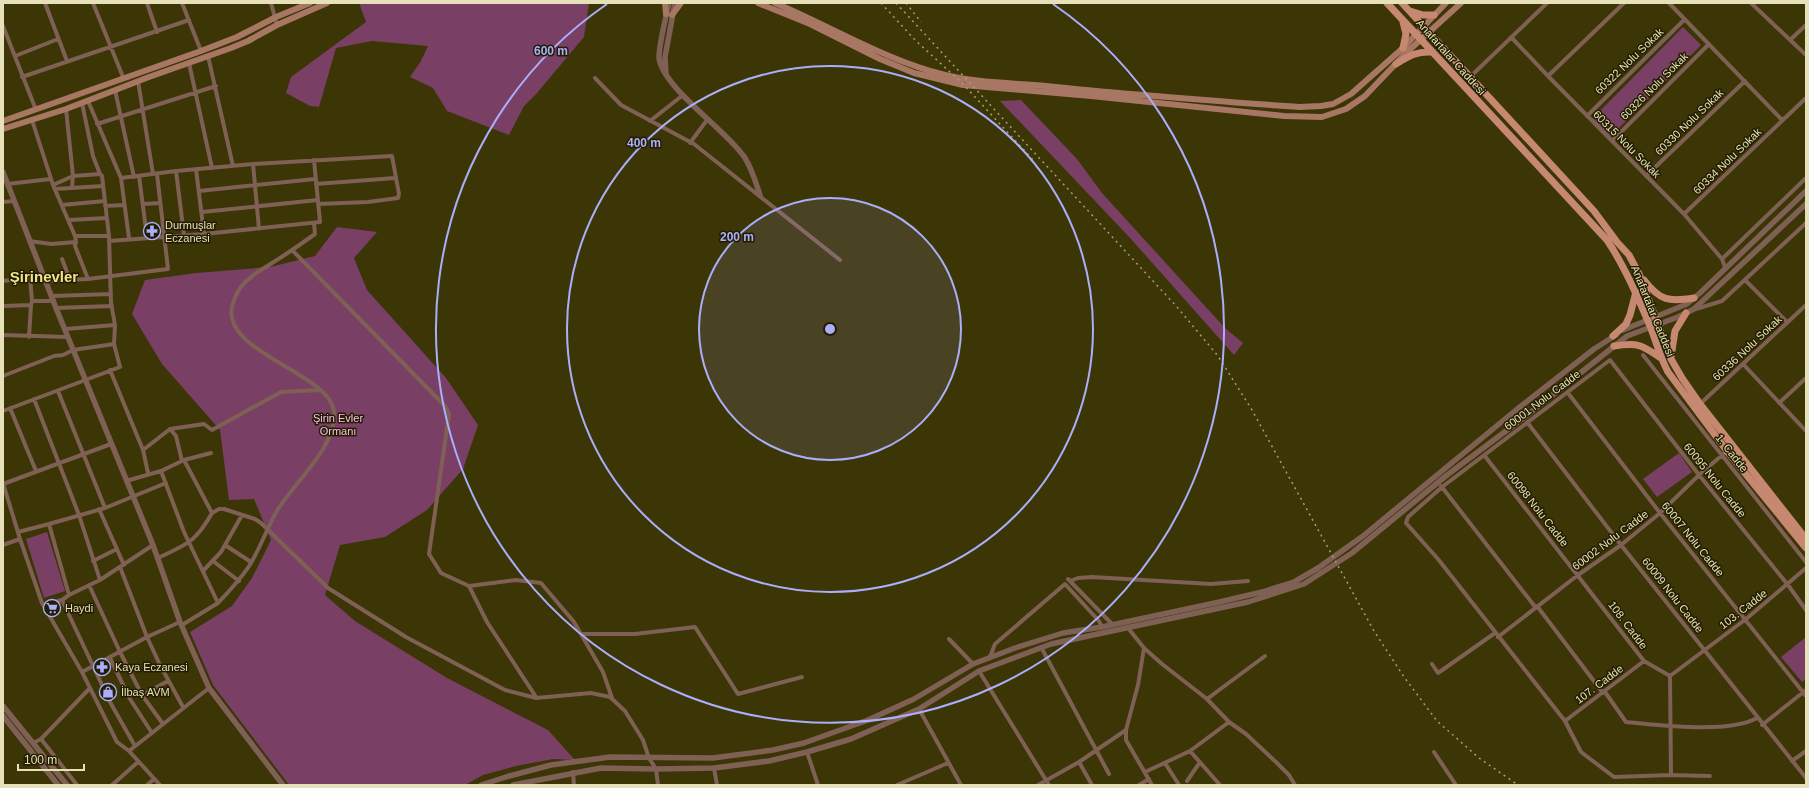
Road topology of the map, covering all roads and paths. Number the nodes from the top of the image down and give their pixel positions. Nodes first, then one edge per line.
1 (45, 3) edge
2 (93, 3) edge
3 (147, 3) edge
4 (182, 3) edge
5 (271, 3) edge
6 (310, 3) edge
7 (327, 3) edge
8 (665, 3) edge
9 (669, 3) edge
10 (675, 3) edge
11 (681, 3) edge
12 (758, 3) edge
13 (775, 3) edge
14 (1387, 3) edge
15 (1402, 3) edge
16 (1446, 3) edge
17 (1461, 3) edge
18 (1547, 3) edge
19 (1624, 3) edge
20 (1669, 3) edge
21 (1751, 3) edge
22 (1409, 11) junction
23 (669, 14) junction
24 (1434, 15) junction
25 (276, 17) junction
26 (1400, 17) junction
27 (189, 20) junction
28 (1684, 20) junction
29 (811, 21) junction
30 (277, 25) junction
31 (1806, 25) edge
32 (3, 26) edge
33 (1426, 29) junction
34 (157, 32) junction
35 (1418, 37) junction
36 (1511, 37) junction
37 (58, 39) junction
38 (1790, 40) junction
39 (1709, 44) junction
40 (111, 47) junction
41 (1403, 48) junction
42 (201, 51) junction
43 (1432, 52) junction
44 (1806, 55) edge
45 (15, 56) junction
46 (208, 56) junction
47 (67, 61) junction
48 (189, 63) junction
49 (1396, 64) junction
50 (1548, 76) junction
51 (123, 77) junction
52 (1470, 77) junction
53 (22, 78) junction
54 (595, 78) dead end
55 (138, 81) junction
56 (1745, 81) junction
57 (216, 86) junction
58 (115, 90) junction
59 (196, 91) junction
60 (1091, 94) junction
61 (683, 95) junction
62 (1806, 98) edge
63 (85, 102) junction
64 (66, 109) junction
65 (142, 109) junction
66 (36, 110) junction
67 (122, 115) junction
68 (1587, 116) junction
69 (3, 120) edge
70 (32, 120) junction
71 (707, 120) junction
72 (1782, 120) junction
73 (650, 121) junction
74 (97, 124) junction
75 (3, 129) edge
76 (1612, 141) junction
77 (690, 142) junction
78 (314, 160) junction
79 (253, 164) junction
80 (233, 166) junction
81 (212, 168) junction
82 (196, 169) junction
83 (176, 170) junction
84 (3, 172) edge
85 (100, 174) junction
86 (155, 174) junction
87 (73, 176) junction
88 (137, 176) junction
89 (1646, 176) junction
90 (121, 178) junction
91 (395, 178) junction
92 (1806, 178) edge
93 (51, 179) junction
94 (316, 181) junction
95 (7, 184) junction
96 (255, 185) junction
97 (103, 186) junction
98 (54, 187) junction
99 (72, 187) junction
100 (199, 191) junction
101 (1806, 191) edge
102 (760, 195) junction
103 (14, 201) junction
104 (3, 202) edge
105 (318, 202) junction
106 (105, 203) junction
107 (160, 203) junction
108 (142, 204) junction
109 (1806, 204) edge
110 (62, 205) junction
111 (124, 205) junction
112 (256, 206) junction
113 (202, 212) junction
114 (1684, 214) junction
115 (107, 218) junction
116 (69, 220) junction
117 (1806, 223) edge
118 (314, 224) junction
119 (259, 229) junction
120 (204, 234) junction
121 (184, 235) junction
122 (75, 236) junction
123 (109, 236) junction
124 (147, 237) junction
125 (165, 237) junction
126 (129, 238) junction
127 (30, 241) junction
128 (109, 241) junction
129 (76, 242) junction
130 (292, 250) junction
131 (1722, 259) junction
132 (62, 260) dead end
133 (840, 260) dead end
134 (1725, 267) junction
135 (1639, 274) junction
136 (110, 275) junction
137 (30, 277) junction
138 (45, 278) junction
139 (88, 278) junction
140 (70, 280) junction
141 (1745, 280) junction
142 (3, 281) edge
143 (1636, 292) junction
144 (111, 294) junction
145 (1694, 298) junction
146 (53, 299) junction
147 (31, 303) junction
148 (1806, 305) edge
149 (3, 306) edge
150 (112, 306) junction
151 (56, 308) junction
152 (1694, 309) junction
153 (1686, 313) junction
154 (1656, 316) junction
155 (1647, 319) junction
156 (1787, 322) junction
157 (1659, 324) junction
158 (115, 325) junction
159 (1650, 328) junction
160 (65, 329) junction
161 (3, 335) edge
162 (1613, 336) junction
163 (29, 337) junction
164 (68, 337) junction
165 (114, 344) junction
166 (1614, 346) junction
167 (73, 350) junction
168 (1643, 355) dead end
169 (1660, 358) junction
170 (1671, 359) junction
171 (1610, 360) joint
172 (1743, 364) junction
173 (110, 370) junction
174 (3, 376) edge
175 (1806, 378) edge
176 (85, 380) junction
177 (320, 390) junction
178 (58, 391) junction
179 (1568, 393) junction
180 (34, 399) junction
181 (1780, 403) junction
182 (1700, 404) junction
183 (10, 408) junction
184 (3, 410) edge
185 (1528, 422) junction
186 (1806, 424) edge
187 (1802, 427) junction
188 (170, 429) junction
189 (1806, 431) edge
190 (111, 444) junction
191 (143, 450) junction
192 (210, 453) dead end
193 (1725, 453) junction
194 (83, 454) junction
195 (1484, 455) junction
196 (183, 460) junction
197 (58, 464) junction
198 (161, 471) junction
199 (36, 472) junction
200 (148, 473) junction
201 (1699, 475) junction
202 (126, 481) junction
203 (3, 483) edge
204 (166, 484) junction
205 (1440, 485) junction
206 (133, 497) junction
207 (105, 508) junction
208 (99, 510) junction
209 (212, 513) junction
210 (1660, 513) junction
211 (1395, 514) junction
212 (79, 515) junction
213 (242, 515) junction
214 (49, 524) junction
215 (267, 528) junction
216 (18, 532) junction
217 (20, 539) junction
218 (1806, 539) edge
219 (189, 543) junction
220 (3, 545) edge
221 (153, 545) junction
222 (225, 545) junction
223 (1621, 545) junction
224 (1806, 548) edge
225 (117, 549) junction
226 (158, 558) junction
227 (94, 561) junction
228 (213, 561) junction
229 (251, 562) junction
230 (1806, 562) edge
231 (122, 566) junction
232 (1806, 568) edge
233 (203, 571) junction
234 (1578, 575) junction
235 (100, 580) junction
236 (239, 580) junction
237 (1248, 581) dead end
238 (89, 585) junction
239 (1788, 585) junction
240 (469, 586) junction
241 (69, 595) junction
242 (62, 600) junction
243 (218, 603) junction
244 (43, 605) junction
245 (1215, 606) junction
246 (1536, 607) junction
247 (1806, 610) edge
248 (1746, 619) junction
249 (181, 624) junction
250 (1112, 624) junction
251 (1102, 627) junction
252 (1128, 628) junction
253 (581, 634) junction
254 (1496, 635) junction
255 (147, 637) junction
256 (949, 639) dead end
257 (1041, 647) junction
258 (1144, 648) junction
259 (1704, 650) junction
260 (120, 652) junction
261 (1265, 656) dead end
262 (990, 657) junction
263 (110, 658) junction
264 (1644, 662) junction
265 (973, 664) junction
266 (1432, 664) dead end
267 (94, 666) junction
268 (979, 671) junction
269 (82, 672) junction
270 (1670, 676) junction
271 (802, 677) dead end
272 (168, 681) junction
273 (90, 688) junction
274 (209, 688) junction
275 (1604, 692) junction
276 (1805, 693) edge
277 (142, 695) junction
278 (536, 698) junction
279 (612, 698) junction
280 (1207, 699) junction
281 (3, 706) edge
282 (183, 707) junction
283 (919, 709) junction
284 (3, 716) edge
285 (1757, 718) junction
286 (1565, 721) junction
287 (1229, 722) junction
288 (163, 724) junction
289 (1762, 725) junction
290 (1670, 726) junction
291 (1126, 730) junction
292 (152, 733) junction
293 (41, 739) junction
294 (33, 743) junction
295 (135, 746) junction
296 (129, 751) junction
297 (1095, 751) junction
298 (1190, 751) junction
299 (1806, 751) edge
300 (807, 752) junction
301 (1434, 752) dead end
302 (649, 758) junction
303 (1792, 761) junction
304 (138, 762) junction
305 (1079, 762) junction
306 (1200, 762) junction
307 (948, 763) junction
308 (1165, 763) junction
309 (714, 768) junction
310 (656, 769) junction
311 (573, 772) junction
312 (1145, 772) junction
313 (1109, 774) dead end
314 (1671, 775) junction
315 (1710, 776) dead end
316 (1806, 778) edge
317 (154, 779) junction
318 (1149, 779) junction
319 (1046, 780) junction
320 (1187, 781) dead end
321 (58, 785) edge
322 (67, 785) edge
323 (77, 785) edge
324 (112, 785) edge
325 (147, 785) edge
326 (160, 785) edge
327 (283, 785) edge
328 (482, 785) edge
329 (513, 785) edge
330 (574, 785) edge
331 (658, 785) edge
332 (717, 785) edge
333 (818, 785) edge
334 (897, 785) edge
335 (961, 785) edge
336 (1038, 785) edge
337 (1049, 785) edge
338 (1092, 785) edge
339 (1139, 785) edge
340 (1152, 785) edge
341 (1179, 785) edge
342 (1220, 785) edge
343 (1295, 785) edge
344 (1456, 785) edge

1 - 37 street
2 - 40 street
3 - 34 street
4 - 27 street
5 - 25 street
6 - 25 main road
7 - 30 main road
8 - 23 main road
9 - 23 street
10 - 23 street
11 - 23 main road
12 - 29 main road
13 - 29 main road
14 - 26 main road, Anafartalar Caddesi
15 - 22 main road, Anafartalar Caddesi
16 - 24 main road
17 - 33 main road
18 - 36 street
19 - 50 street
20 - 28 street
21 - 38 street
22 - 24 main road
22 - 33 main road, Anafartalar Caddesi
23 - 61 street
24 - 33 main road
25 - 30 street
25 - 42 main road
26 - 35 main road, Anafartalar Caddesi
26 - 41 main road
27 - 34 street
27 - 42 street
28 - 39 street
28 - 68 street, 60322 Nolu Sokak
29 - 60 main road
30 - 46 main road
31 - 38 street
32 - 45 street
33 - 35 main road
33 - 52 main road, Anafartalar Caddesi
34 - 40 street
35 - 41 main road
35 - 43 main road, Anafartalar Caddesi
35 - 49 main road
36 - 50 street, 60315 Nolu Sokak
36 - 52 street
37 - 45 street
37 - 47 street
38 - 44 street
39 - 56 street
39 - 76 street, 60326 Nolu Sokak
40 - 47 street
40 - 51 street
41 - 60 main road
42 - 51 main road
43 - 49 main road
43 - 143 main road, Anafartalar Caddesi
45 - 53 street
46 - 48 main road
46 - 57 street
47 - 53 street
48 - 55 main road
48 - 59 street
49 - 60 main road
50 - 68 street, 60315 Nolu Sokak
51 - 66 main road
52 - 135 main road, Anafartalar Caddesi
53 - 66 street
54 - 73 street
55 - 58 main road
55 - 65 street
56 - 72 street
56 - 89 street, 60330 Nolu Sokak
57 - 59 street
57 - 80 street
58 - 63 main road
58 - 67 street
59 - 65 street
59 - 81 street
61 - 71 street
61 - 73 street
62 - 72 street, 60334 Nolu Sokak
63 - 64 main road
63 - 74 street
63 - 85 street
64 - 70 main road
64 - 87 street
65 - 67 street
65 - 86 street
66 - 69 main road
67 - 74 street
67 - 88 street
68 - 76 street, 60315 Nolu Sokak
70 - 75 main road
70 - 93 street
71 - 77 street
71 - 102 street
72 - 114 street, 60334 Nolu Sokak
73 - 77 street
74 - 90 street
76 - 89 street, 60315 Nolu Sokak
77 - 102 street
78 - 79 street
78 - 91 street
78 - 94 street
79 - 80 street
79 - 96 street
80 - 81 street
81 - 82 street
82 - 83 street
82 - 100 street
83 - 86 street
83 - 121 street
84 - 95 street
85 - 87 street
85 - 97 street
86 - 88 street
86 - 107 street
87 - 98 street
87 - 99 street
88 - 90 street
88 - 108 street
89 - 114 street, 60315 Nolu Sokak
90 - 111 street
91 - 94 street
91 - 105 street
92 - 131 street
93 - 95 street
93 - 98 street
94 - 96 street
94 - 105 street
95 - 103 street
96 - 100 street
96 - 112 street
97 - 99 street
97 - 106 street
98 - 99 street
98 - 110 street
100 - 113 street
101 - 134 street
102 - 133 street
103 - 104 street
103 - 127 street
105 - 112 street
105 - 118 street
106 - 110 street
106 - 111 street
106 - 115 street
107 - 108 street
107 - 125 street
108 - 124 street
109 - 152 street
110 - 116 street
111 - 126 street
112 - 113 street
112 - 119 street
113 - 120 street
114 - 131 street, 60315 Nolu Sokak
115 - 116 street
115 - 123 street
116 - 122 street
117 - 141 street
118 - 119 street
118 - 130 street
119 - 120 street
120 - 121 street
121 - 125 street
122 - 123 street
122 - 129 street
123 - 128 street
124 - 125 street
124 - 126 street
125 - 136 street
126 - 128 street
127 - 129 street
127 - 138 street
128 - 136 street
129 - 139 street
130 - 177 street
130 - 240 street
131 - 134 street, 60315 Nolu Sokak
132 - 140 street
134 - 145 street
135 - 145 main road
135 - 154 main road, Anafartalar Caddesi
136 - 139 street
136 - 144 street
137 - 138 street
137 - 142 street
137 - 147 street
138 - 140 street
138 - 146 street
139 - 140 street
141 - 152 street
141 - 156 street
143 - 155 main road, Anafartalar Caddesi
143 - 162 main road
144 - 146 street
144 - 150 street
145 - 154 street
146 - 147 street
146 - 151 street
147 - 149 street
147 - 163 street
148 - 156 street, 60336 Nolu Sokak
150 - 151 street
150 - 158 street
151 - 160 street
152 - 153 street
153 - 157 street
153 - 170 main road
154 - 155 street
154 - 157 main road, Anafartalar Caddesi
155 - 159 main road, Anafartalar Caddesi
155 - 162 street
156 - 172 street, 60336 Nolu Sokak
157 - 159 street
157 - 170 main road, Anafartalar Caddesi
158 - 160 street
158 - 165 street
159 - 166 street
159 - 169 main road, Anafartalar Caddesi
160 - 164 street
161 - 163 street
162 - 211 street
163 - 164 street
164 - 167 street
165 - 167 street
165 - 173 street
166 - 169 main road
166 - 205 street
167 - 174 street
167 - 176 street
168 - 193 street, 1. Cadde
169 - 193 main road, Anafartalar Caddesi
170 - 182 main road, Anafartalar Caddesi
171 - 179 street, 60001 Nolu Cadde
171 - 201 street, 60095 Nolu Cadde
172 - 181 street
172 - 182 street, 60336 Nolu Sokak
173 - 176 street
173 - 191 street
175 - 181 street
176 - 178 street
176 - 190 street
177 - 188 street
177 - 215 street
178 - 180 street
178 - 194 street
179 - 185 street, 60001 Nolu Cadde
179 - 210 street, 60007 Nolu Cadde
180 - 183 street
180 - 197 street
181 - 187 street
182 - 218 main road, Anafartalar Caddesi
183 - 184 street
183 - 199 street
185 - 195 street, 60001 Nolu Cadde
185 - 223 street, 60009 Nolu Cadde
186 - 187 street
187 - 189 street
188 - 191 street
188 - 196 street
190 - 194 street
190 - 202 street
191 - 200 street
192 - 196 street
193 - 201 street, 60002 Nolu Cadde
193 - 224 main road, Anafartalar Caddesi
193 - 230 street, 1. Cadde
194 - 197 street
194 - 207 street
195 - 205 street, 60001 Nolu Cadde
195 - 234 street, 60098 Nolu Cadde
196 - 198 street
196 - 209 street
197 - 199 street
197 - 212 street
198 - 200 street
198 - 204 street
199 - 203 street
200 - 202 street
201 - 210 street, 60002 Nolu Cadde
201 - 239 street, 60095 Nolu Cadde
202 - 206 street
203 - 216 street
204 - 206 street
204 - 219 street
205 - 211 street
205 - 246 street
205 - 254 street, 60001 Nolu Cadde
206 - 207 street
206 - 221 street
207 - 208 street
208 - 212 street
208 - 225 street
209 - 213 street
209 - 219 street
210 - 223 street, 60002 Nolu Cadde
210 - 248 street, 60007 Nolu Cadde
211 - 245 street
212 - 214 street
212 - 227 street
213 - 215 street
213 - 222 street
214 - 216 street
214 - 241 street
215 - 229 street
215 - 278 street
216 - 217 street
217 - 220 street
217 - 244 street
219 - 226 street
219 - 233 street
221 - 226 street
221 - 231 street
222 - 228 street
222 - 229 street
223 - 234 street, 60002 Nolu Cadde
223 - 259 street, 60009 Nolu Cadde
225 - 227 street
225 - 231 street
226 - 249 street
227 - 235 street
228 - 233 street
228 - 236 street
229 - 236 street
231 - 235 street
231 - 255 street
232 - 239 street, 103. Cadde
233 - 243 street
234 - 246 street, 60002 Nolu Cadde
234 - 264 street, 108. Cadde
235 - 238 street
236 - 243 street
237 - 250 street
238 - 241 street
238 - 260 street
239 - 247 street, 60095 Nolu Cadde
239 - 248 street, 103. Cadde
240 - 253 street
240 - 278 street
241 - 242 street
242 - 244 street
242 - 267 street
243 - 249 street
244 - 269 street
245 - 250 street
245 - 252 street
246 - 254 street, 60002 Nolu Cadde
246 - 275 street
248 - 259 street, 103. Cadde
248 - 276 street, 60007 Nolu Cadde
249 - 255 street
249 - 274 street
250 - 251 street
251 - 262 street
251 - 262 street
252 - 257 street
252 - 258 street
253 - 271 street
253 - 279 street
254 - 266 street, 60002 Nolu Cadde
254 - 286 street
255 - 260 street
255 - 272 street
256 - 265 street
257 - 268 street
257 - 297 street
258 - 280 street
258 - 291 street
259 - 270 street, 103. Cadde
259 - 285 street, 60009 Nolu Cadde
260 - 263 street
260 - 277 street
261 - 280 street
262 - 265 street
263 - 267 street
263 - 292 street
264 - 270 street, 108. Cadde
264 - 275 street, 107. Cadde
265 - 302 street
267 - 269 street
267 - 295 street
268 - 283 street
268 - 319 street
269 - 273 street
270 - 290 street
272 - 277 street
272 - 282 street
273 - 293 street
273 - 296 street
274 - 282 street
274 - 327 street
275 - 286 street, 107. Cadde
275 - 290 street
276 - 289 street
277 - 288 street
278 - 279 street
279 - 302 street
280 - 287 street
281 - 294 street
282 - 288 street
283 - 300 street
283 - 307 street
284 - 321 street
285 - 289 street, 60009 Nolu Cadde
285 - 290 street
286 - 314 street
287 - 298 street
287 - 343 street
288 - 292 street
289 - 303 street, 60009 Nolu Cadde
290 - 314 street
291 - 297 street
291 - 312 street
292 - 295 street
293 - 294 street
293 - 323 street
294 - 322 street
295 - 296 street
296 - 304 street
297 - 305 street
297 - 313 street
298 - 306 street
298 - 308 street
299 - 303 street
300 - 309 street
300 - 333 street
301 - 344 street
302 - 310 street
302 - 328 street
303 - 316 street, 60009 Nolu Cadde
304 - 317 street
304 - 324 street
305 - 319 street
305 - 338 street
306 - 320 street
306 - 342 street
307 - 334 street
307 - 335 street
308 - 312 street
308 - 341 street
309 - 310 street
309 - 332 street
310 - 311 street
310 - 331 street
311 - 329 street
311 - 330 street
312 - 318 street
314 - 315 street
317 - 325 street
317 - 326 street
318 - 339 street
318 - 340 street
319 - 336 street
319 - 337 street

